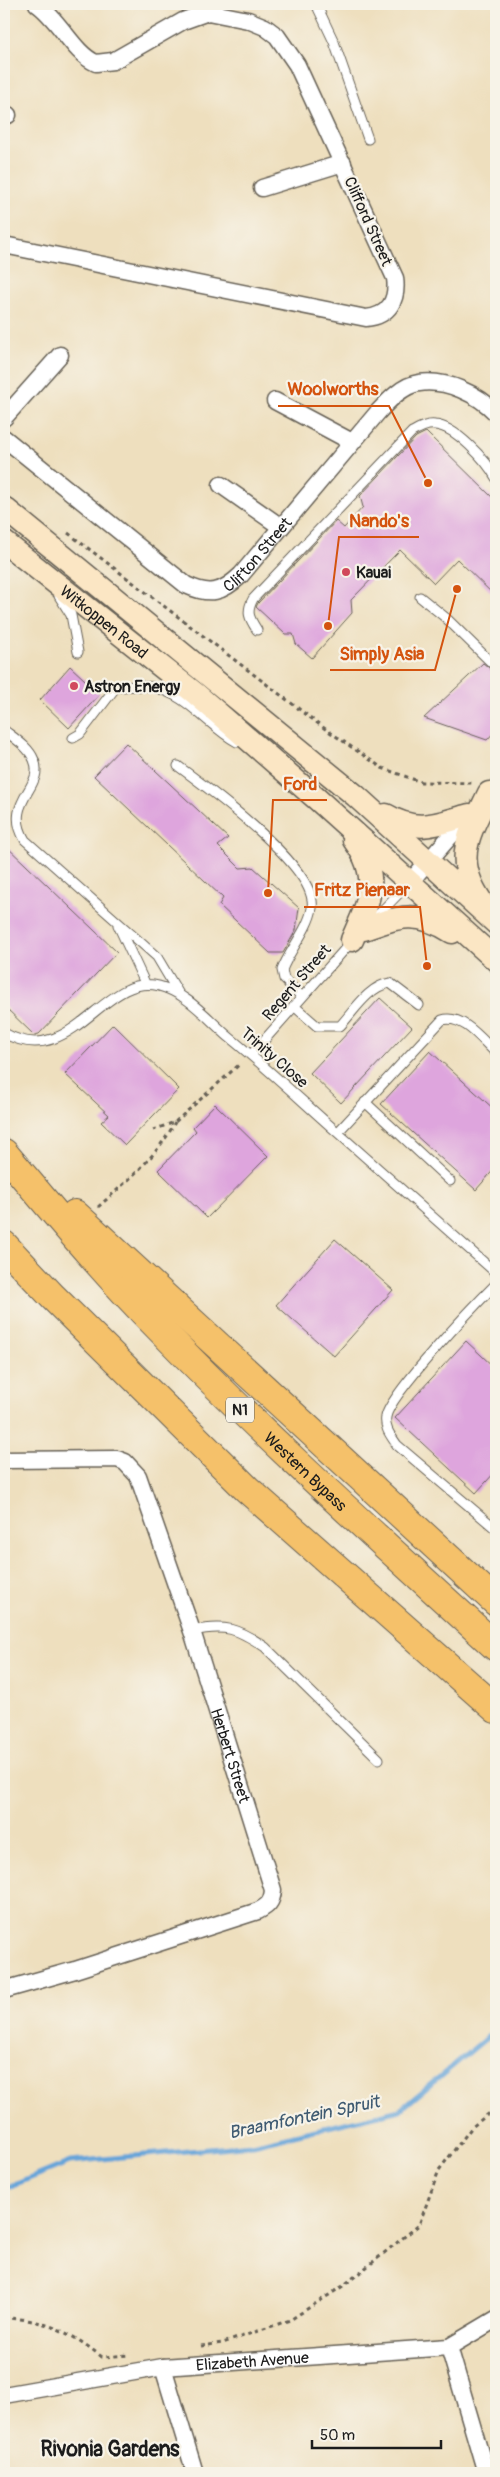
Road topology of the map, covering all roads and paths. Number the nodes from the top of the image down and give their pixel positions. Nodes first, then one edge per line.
1 (37, 4) edge
2 (316, 4) edge
3 (206, 8) edge
4 (368, 138) dead end
5 (343, 163) junction
6 (262, 188) dead end
7 (4, 245) edge
8 (60, 355) dead end
9 (275, 401) dead end
10 (496, 413) edge
11 (4, 418) edge
12 (4, 438) edge
13 (352, 442) junction
14 (496, 478) edge
15 (221, 485) dead end
16 (4, 508) edge
17 (281, 527) junction
18 (66, 531) dead end
19 (4, 542) edge
20 (26, 559) junction
21 (420, 598) dead end
22 (257, 630) dead end
23 (78, 652) dead end
24 (496, 667) edge
25 (4, 730) edge
26 (74, 738) dead end
27 (270, 760) junction
28 (178, 766) dead end
29 (488, 787) edge
30 (356, 796) junction
31 (317, 799) junction
32 (469, 815) junction
33 (429, 861) junction
34 (409, 883) junction
35 (117, 921) junction
36 (496, 922) edge
37 (358, 934) junction
38 (496, 959) edge
39 (145, 983) junction
40 (179, 994) junction
41 (302, 997) junction
42 (419, 1005) dead end
43 (294, 1006) junction
44 (4, 1033) edge
45 (496, 1054) edge
46 (251, 1055) junction
47 (365, 1102) junction
48 (153, 1130) dead end
49 (338, 1132) junction
50 (4, 1153) edge
51 (450, 1182) dead end
52 (4, 1245) edge
53 (496, 1273) edge
54 (496, 1284) edge
55 (4, 1460) edge
56 (496, 1529) edge
57 (496, 1602) edge
58 (192, 1631) junction
59 (496, 1647) edge
60 (496, 1708) edge
61 (379, 1759) dead end
62 (4, 1990) edge
63 (496, 2108) edge
64 (4, 2318) edge
65 (496, 2319) edge
66 (196, 2347) dead end
67 (450, 2347) junction
68 (132, 2354) dead end
69 (163, 2367) junction
70 (4, 2395) edge
71 (195, 2473) edge
72 (486, 2473) edge

1 - 3 street, Clifford Street
2 - 4 lane
3 - 5 street, Clifford Street
5 - 6 street
5 - 7 street, Clifford Street
8 - 11 street
9 - 13 street
10 - 13 street, Clifton Street
12 - 17 street, Clifton Street
13 - 17 street, Clifton Street
14 - 22 lane
15 - 17 street
16 - 30 main road, Witkoppen Road
18 - 29 path
19 - 20 main road, Witkoppen Road
20 - 23 lane
20 - 27 main road, Witkoppen Road
21 - 24 lane
25 - 35 lane
26 - 27 lane
27 - 31 main road, Witkoppen Road
28 - 41 lane
29 - 32 street
29 - 36 main road
30 - 32 main road
30 - 33 main road, Witkoppen Road
31 - 34 main road, Witkoppen Road
31 - 37 main road
32 - 33 street
33 - 34 street
33 - 36 main road, Witkoppen Road
34 - 37 lane, Regent Street
34 - 38 main road, Witkoppen Road
35 - 39 lane
35 - 40 lane
37 - 38 main road
37 - 41 lane, Regent Street
39 - 40 lane, Trinity Close
39 - 44 lane
40 - 46 lane, Trinity Close
41 - 43 lane, Regent Street
42 - 43 lane
43 - 46 lane, Regent Street
45 - 47 lane
46 - 48 path
46 - 49 lane, Trinity Close
47 - 49 lane
47 - 51 lane
49 - 53 lane, Trinity Close
50 - 57 highway
50 - 59 highway, Western Bypass / N1
52 - 60 highway
54 - 56 lane
55 - 58 street, Herbert Street
58 - 61 lane
58 - 62 street, Herbert Street
63 - 66 path
64 - 68 path
65 - 67 street, Elizabeth Avenue
67 - 69 street, Elizabeth Avenue
67 - 72 street
69 - 70 street, Elizabeth Avenue
69 - 71 street

